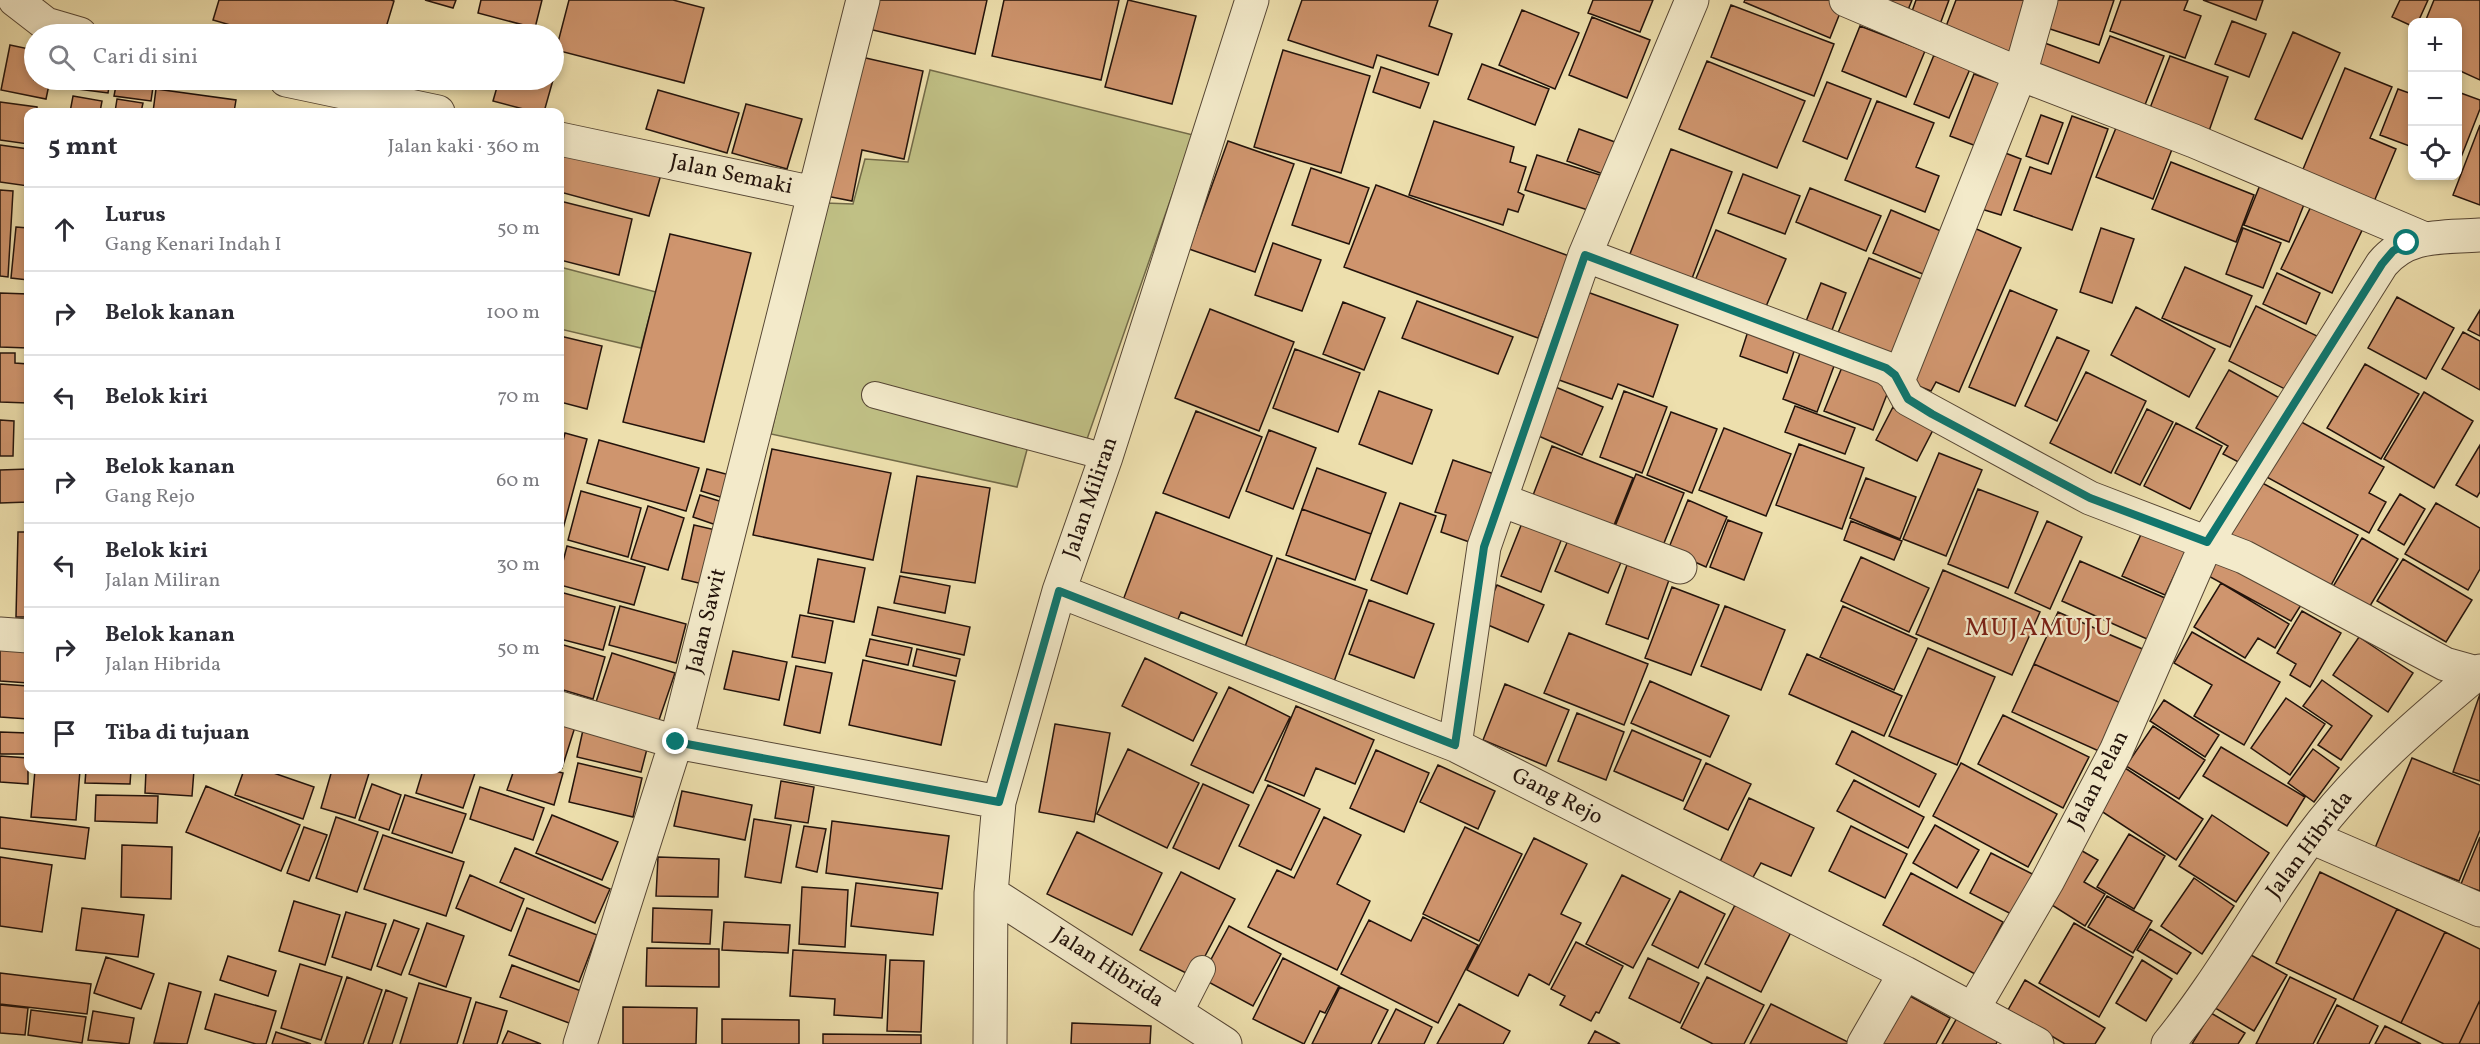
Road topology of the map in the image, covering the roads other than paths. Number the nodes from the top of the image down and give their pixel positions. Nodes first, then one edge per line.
1 (15, 0) edge
2 (863, 0) edge
3 (1252, 0) edge
4 (1692, 0) edge
5 (1846, 0) edge
6 (2041, 0) edge
7 (46, 24) edge
8 (2020, 74) junction
9 (334, 90) edge
10 (419, 108) edge
11 (564, 140) edge
12 (814, 193) junction
13 (2480, 235) edge
14 (2425, 239) junction
15 (1585, 255) junction
16 (1898, 381) junction
17 (875, 395) dead end
18 (1106, 457) junction
19 (1501, 500) junction
20 (2207, 542) junction
21 (1680, 567) dead end
22 (1059, 591) junction
23 (0, 634) edge
24 (24, 636) edge
25 (2479, 673) edge
26 (564, 709) edge
27 (676, 742) junction
28 (1455, 745) junction
29 (999, 802) junction
30 (2311, 837) junction
31 (991, 893) junction
32 (2480, 910) edge
33 (1202, 969) dead end
34 (1905, 973) junction
35 (1973, 1009) junction
36 (1179, 1014) junction
37 (580, 1044) edge
38 (990, 1044) edge
39 (1225, 1044) edge
40 (1864, 1044) edge
41 (2037, 1044) edge
42 (2168, 1044) edge

1 - 7 street
2 - 12 street, Jalan Semaki
3 - 18 street, Jalan Miliran
4 - 15 street
5 - 8 street
6 - 8 street
8 - 14 street
8 - 16 street
9 - 10 street
11 - 12 street, Jalan Semaki
12 - 27 street, Jalan Sawit
13 - 14 street
14 - 20 street, Jalan Pelan
15 - 16 street
15 - 19 street
16 - 20 street
17 - 18 lane
18 - 22 street, Jalan Miliran
19 - 21 street
19 - 28 street
20 - 25 street
20 - 35 street, Jalan Pelan
22 - 28 street, Gang Rejo
22 - 29 street, Jalan Miliran
23 - 24 street
25 - 30 street, Jalan Hibrida
26 - 27 street
27 - 29 street
27 - 37 street, Jalan Sawit
28 - 34 street, Gang Rejo
29 - 31 street, Jalan Miliran
30 - 32 street
30 - 42 street, Jalan Hibrida
31 - 36 street, Jalan Hibrida
31 - 38 street, Jalan Miliran
33 - 36 lane
34 - 35 street, Gang Rejo
34 - 40 street
35 - 41 street, Gang Rejo
36 - 39 street, Jalan Hibrida

